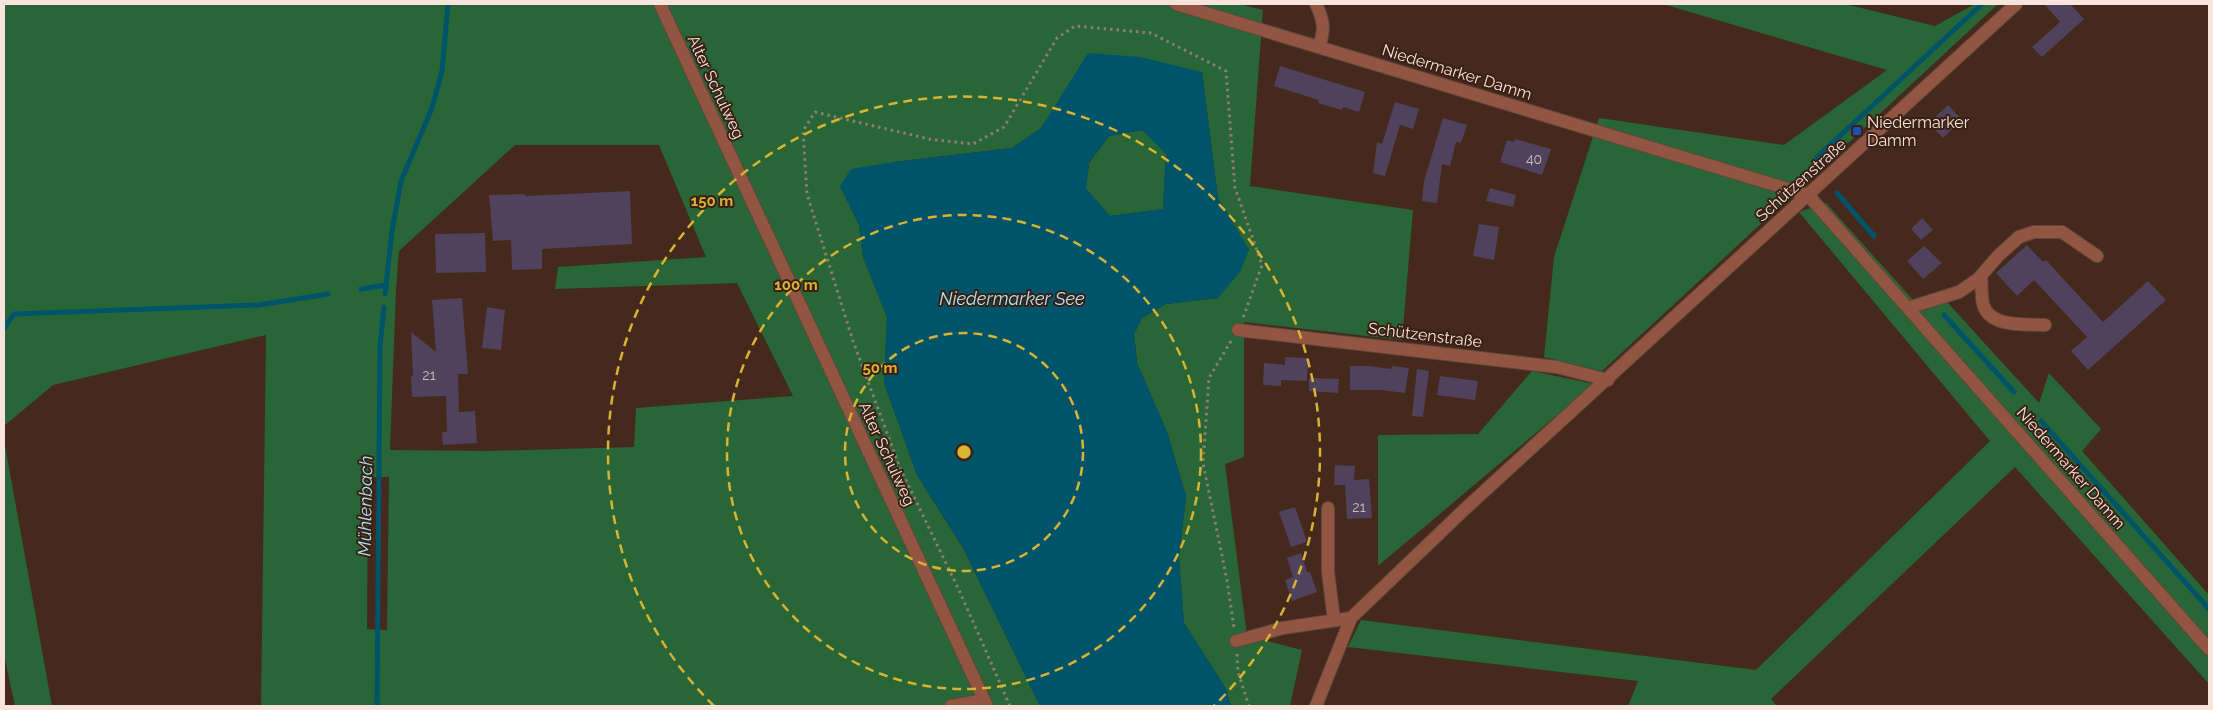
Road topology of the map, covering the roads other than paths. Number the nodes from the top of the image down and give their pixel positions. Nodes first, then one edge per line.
1 (660, 4) edge
2 (1176, 4) edge
3 (1316, 4) edge
4 (2016, 4) edge
5 (1319, 47) junction
6 (1808, 195) junction
7 (2098, 256) dead end
8 (1981, 276) junction
9 (1908, 308) junction
10 (2045, 325) dead end
11 (1238, 330) road end
12 (1608, 380) junction
13 (1328, 508) dead end
14 (1351, 618) junction
15 (1334, 620) junction
16 (1236, 641) road end
17 (2209, 649) edge
18 (986, 703) edge
19 (951, 706) edge
20 (1316, 706) edge

1 - 18 street, Alter Schulweg
2 - 5 street, Niedermarker Damm
3 - 5 street
4 - 6 street, Schützenstraße
5 - 6 street, Niedermarker Damm
6 - 9 street, Niedermarker Damm
6 - 12 street, Schützenstraße
7 - 8 street
8 - 9 street
8 - 10 street
9 - 17 street, Niedermarker Damm
11 - 12 street, Schützenstraße
12 - 14 street, Schützenstraße
13 - 15 street
14 - 15 street
14 - 20 street, Schützenstraße
15 - 16 street
18 - 19 street, Alter Schulweg

